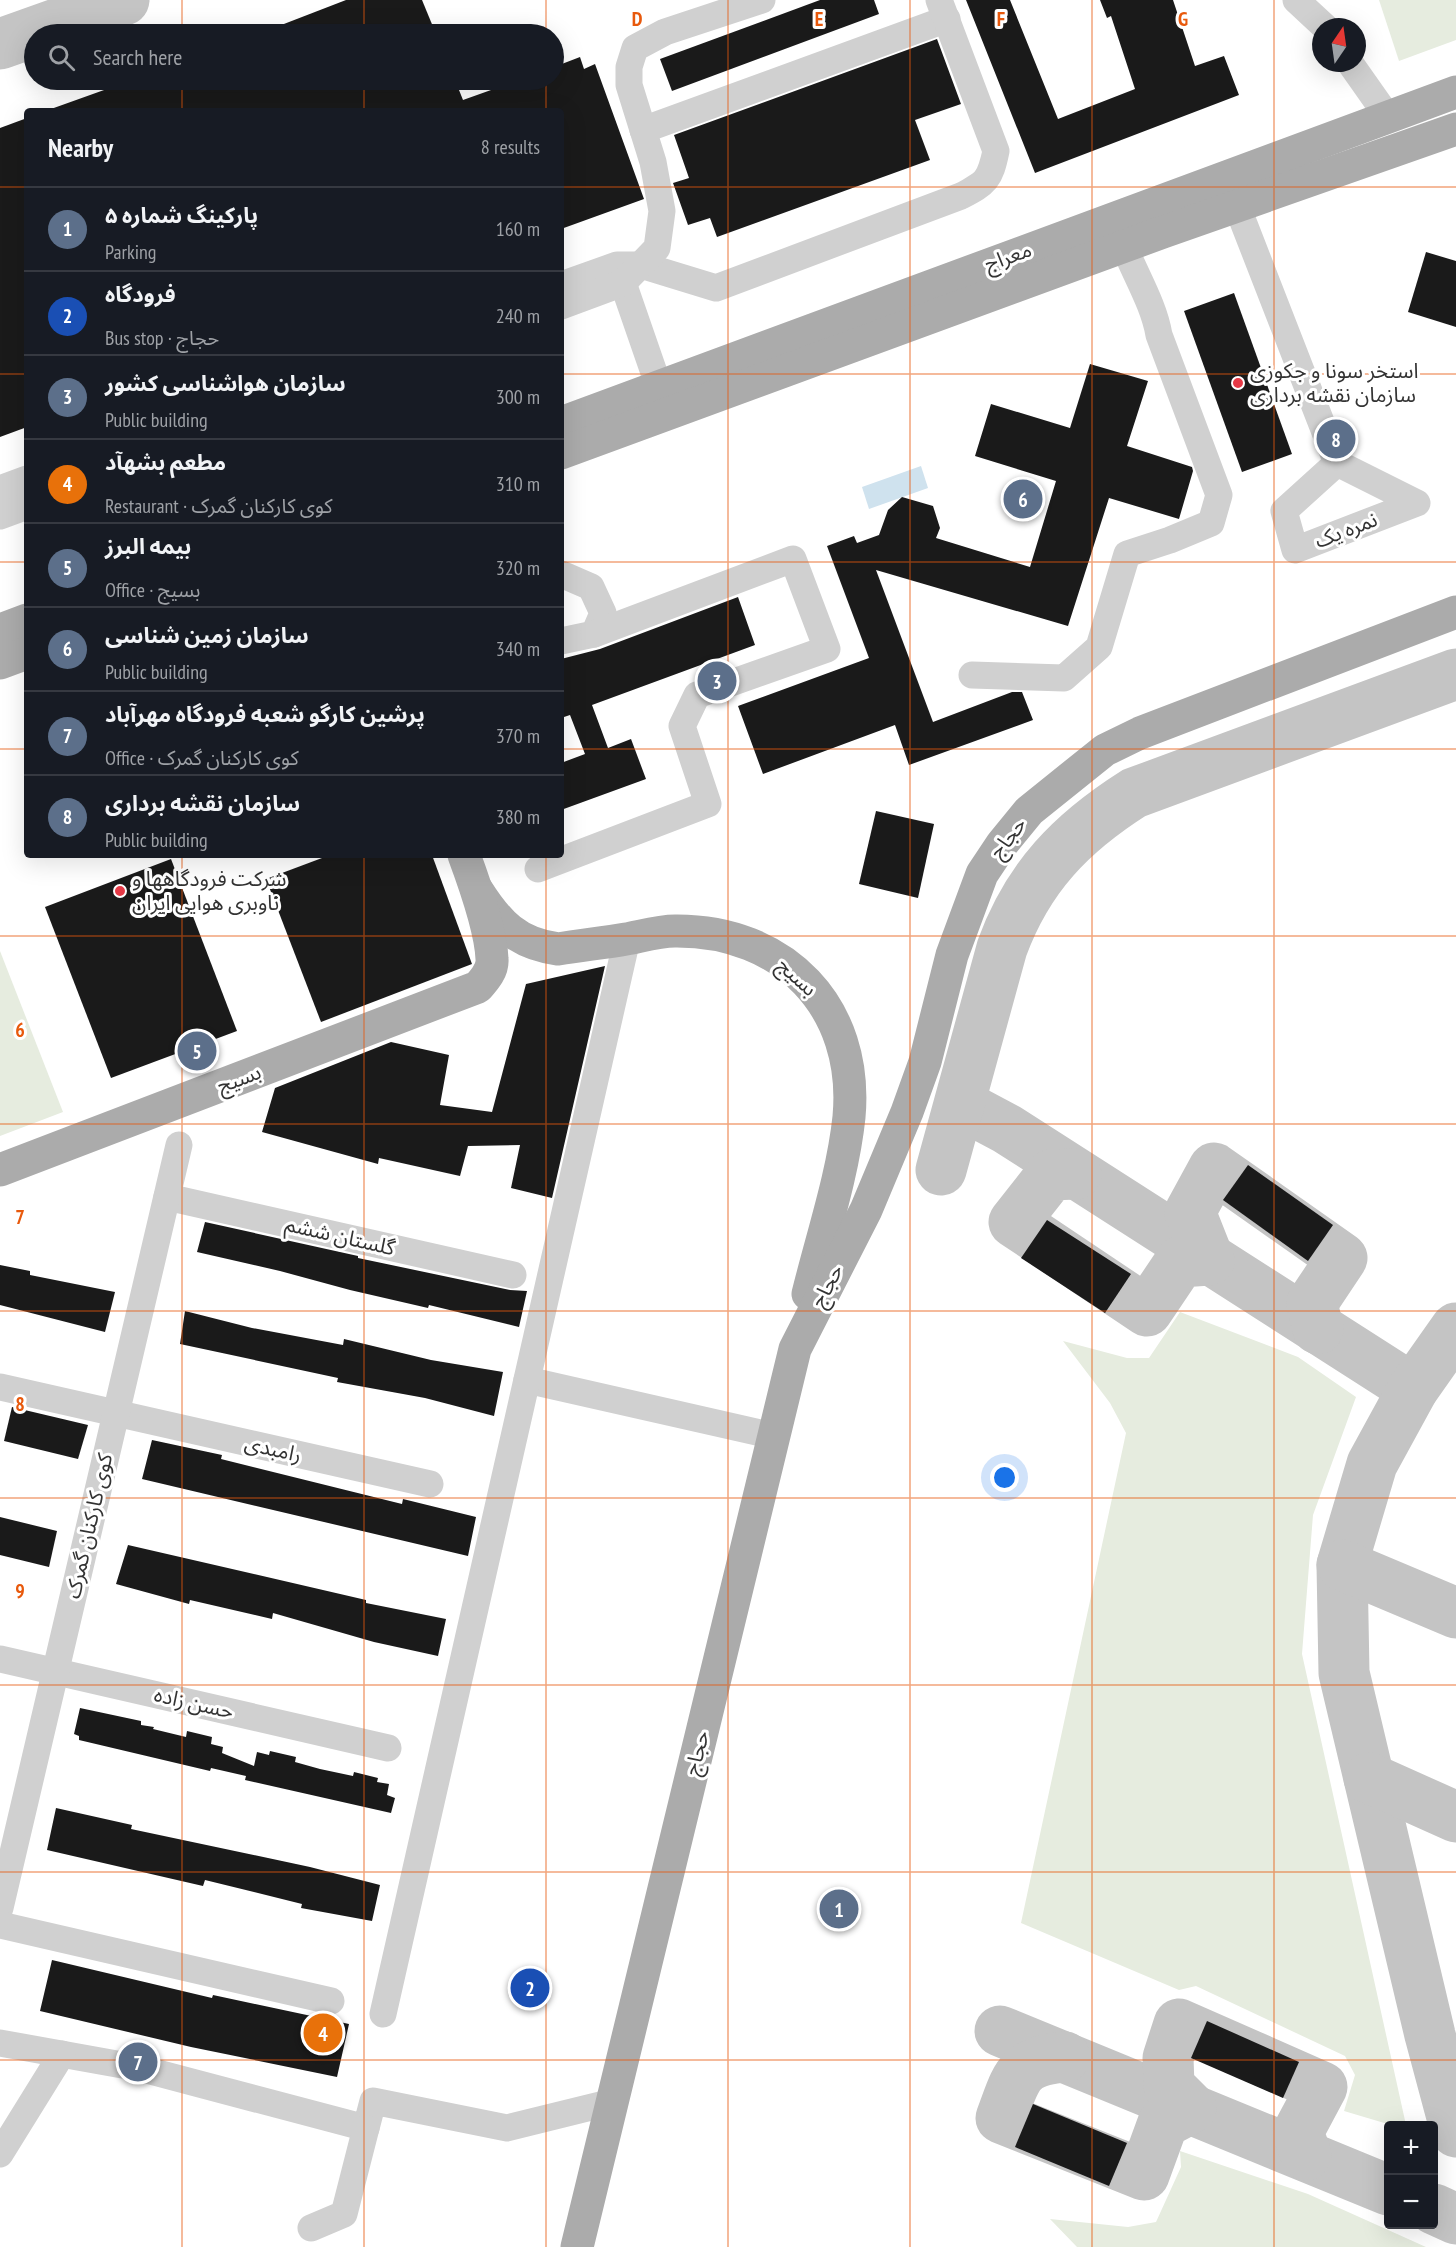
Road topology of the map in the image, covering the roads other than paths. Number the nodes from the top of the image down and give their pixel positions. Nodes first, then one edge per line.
1 (762, 0) edge
2 (1296, 0) edge
3 (943, 10) edge
4 (1315, 18) edge
5 (1356, 72) edge
6 (1456, 92) edge
7 (1388, 117) junction
8 (1456, 129) edge
9 (643, 130) junction
10 (1237, 206) junction
11 (1124, 246) junction
12 (632, 274) junction
13 (564, 284) edge
14 (564, 305) edge
15 (664, 400) junction
16 (564, 422) edge
17 (564, 451) edge
18 (1337, 463) dead end
19 (24, 480) edge
20 (0, 489) edge
21 (24, 507) edge
22 (0, 516) edge
23 (564, 575) edge
24 (1456, 612) edge
25 (24, 621) edge
26 (0, 630) edge
27 (594, 634) junction
28 (564, 640) edge
29 (24, 654) edge
30 (0, 663) edge
31 (972, 675) dead end
32 (465, 858) edge
33 (538, 869) dead end
34 (477, 890) junction
35 (627, 939) junction
36 (179, 1145) dead end
37 (0, 1170) edge
38 (166, 1197) junction
39 (513, 1275) dead end
40 (795, 1349) junction
41 (527, 1380) junction
42 (0, 1387) edge
43 (116, 1414) junction
44 (774, 1436) junction
45 (430, 1484) dead end
46 (0, 1659) edge
47 (55, 1671) junction
48 (388, 1748) dead end
49 (0, 1908) edge
50 (0, 1925) edge
51 (331, 2001) dead end
52 (383, 2014) dead end
53 (0, 2043) edge
54 (62, 2054) junction
55 (612, 2102) junction
56 (366, 2127) junction
57 (0, 2154) edge
58 (311, 2228) dead end
59 (577, 2247) edge

1 - 9 street
2 - 4 street
3 - 9 street
3 - 12 street
5 - 7 street
6 - 7 main road, معراج
7 - 15 main road, معراج
8 - 10 main road, معراج
9 - 12 street
10 - 11 main road, معراج
10 - 18 street
11 - 15 main road, معراج
11 - 31 street
12 - 13 street
12 - 14 street
12 - 15 street
15 - 16 main road, معراج
15 - 17 main road, معراج
19 - 20 street
21 - 22 street
23 - 27 street
24 - 40 main road, حجاج
25 - 26 main road
27 - 28 street
27 - 33 street
29 - 30 main road
32 - 34 main road
34 - 35 main road, بسیج
34 - 37 main road, بسیج
35 - 40 main road, بسیج
35 - 41 street
36 - 38 street, کوی کارکنان گمرک
38 - 39 street, گلستان ششم
38 - 43 street, کوی کارکنان گمرک
40 - 44 main road, حجاج
41 - 44 street
41 - 52 street
42 - 43 street, رامبدی
43 - 45 street, رامبدی
43 - 47 street, کوی کارکنان گمرک
44 - 55 main road, حجاج
46 - 47 street, حسن زاده
47 - 48 street, حسن زاده
47 - 49 street, کوی کارکنان گمرک
50 - 51 street
53 - 54 street
54 - 56 street
54 - 57 street
55 - 56 street
55 - 59 main road, حجاج
56 - 58 street

